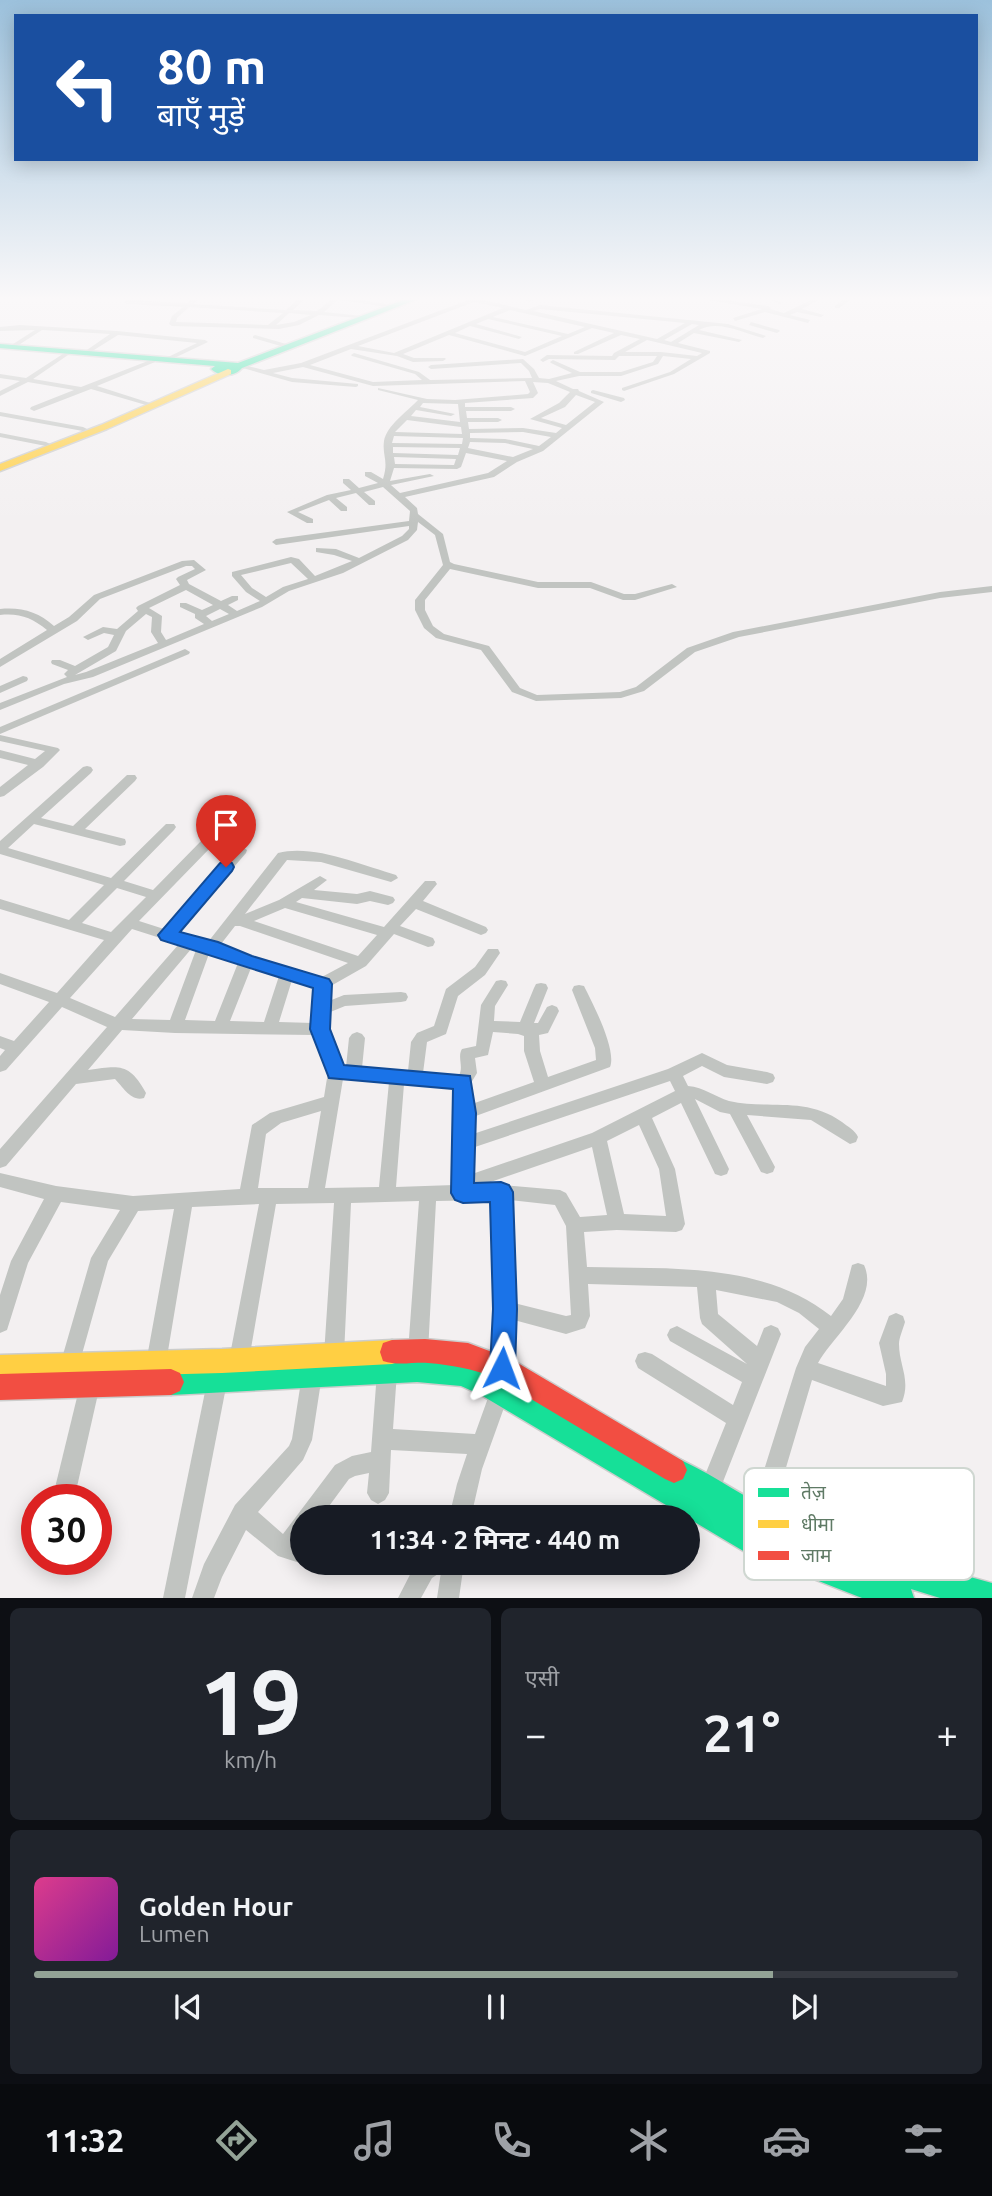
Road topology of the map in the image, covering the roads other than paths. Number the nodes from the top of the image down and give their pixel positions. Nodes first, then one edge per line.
1 (582, 374) edge
2 (35, 375) edge
3 (121, 375) edge
4 (212, 375) edge
5 (213, 375) edge
6 (270, 375) edge
7 (337, 375) edge
8 (419, 375) edge
9 (532, 375) edge
10 (579, 375) edge
11 (603, 375) edge
12 (665, 375) edge
13 (0, 376) edge
14 (532, 379) junction
15 (27, 380) junction
16 (549, 381) junction
17 (614, 381) dead end
18 (419, 382) junction
19 (428, 382) junction
20 (378, 386) junction
21 (85, 388) junction
22 (605, 388) dead end
23 (624, 389) dead end
24 (576, 390) junction
25 (589, 391) junction
26 (0, 394) edge
27 (422, 399) junction
28 (621, 400) dead end
29 (146, 403) junction
30 (456, 403) junction
31 (414, 408) junction
32 (34, 409) dead end
33 (511, 409) dead end
34 (0, 414) edge
35 (451, 414) dead end
36 (404, 417) junction
37 (498, 420) dead end
38 (567, 427) junction
39 (83, 429) junction
40 (390, 434) junction
41 (0, 435) edge
42 (556, 435) junction
43 (463, 437) junction
44 (46, 444) junction
45 (388, 445) junction
46 (540, 449) junction
47 (389, 455) junction
48 (514, 460) junction
49 (0, 461) edge
50 (391, 466) junction
51 (0, 467) edge
52 (457, 467) junction
53 (368, 474) dead end
54 (430, 475) dead end
55 (477, 477) junction
56 (346, 481) dead end
57 (385, 484) junction
58 (356, 490) junction
59 (329, 494) junction
60 (400, 496) junction
61 (372, 503) dead end
62 (344, 509) dead end
63 (415, 519) junction
64 (310, 521) dead end
65 (276, 542) dead end
66 (319, 550) dead end
67 (359, 561) junction
68 (447, 565) junction
69 (314, 580) junction
70 (186, 586) junction
71 (672, 587) dead end
72 (992, 589) edge
73 (235, 597) dead end
74 (267, 601) junction
75 (11, 603) dead end
76 (221, 604) junction
77 (183, 605) dead end
78 (145, 610) junction
79 (1, 612) edge
80 (202, 614) junction
81 (236, 614) junction
82 (210, 624) junction
83 (54, 631) junction
84 (120, 632) junction
85 (88, 637) dead end
86 (167, 643) junction
87 (56, 662) dead end
88 (0, 664) edge
89 (76, 670) junction
90 (23, 679) dead end
91 (61, 681) junction
92 (0, 691) edge
93 (2, 704) edge
94 (0, 731) edge
95 (0, 738) edge
96 (0, 754) edge
97 (39, 764) junction
98 (87, 769) dead end
99 (131, 778) dead end
100 (2, 788) edge
101 (32, 820) junction
102 (170, 827) dead end
103 (76, 831) junction
104 (120, 842) dead end
105 (207, 843) dead end
106 (0, 849) edge
107 (241, 850) dead end
108 (391, 878) dead end
109 (320, 880) dead end
110 (116, 884) junction
111 (430, 884) dead end
112 (300, 893) junction
113 (156, 895) junction
114 (388, 900) dead end
115 (413, 902) junction
116 (284, 903) junction
117 (0, 904) edge
118 (130, 923) junction
119 (234, 923) junction
120 (72, 925) junction
121 (481, 930) dead end
122 (389, 931) junction
123 (167, 935) junction
124 (114, 938) junction
125 (189, 942) junction
126 (428, 942) dead end
127 (208, 947) junction
128 (492, 953) dead end
129 (246, 961) junction
130 (361, 962) junction
131 (287, 974) junction
132 (0, 978) edge
133 (322, 984) junction
134 (501, 985) dead end
135 (541, 988) dead end
136 (579, 990) dead end
137 (401, 997) dead end
138 (60, 1000) junction
139 (322, 1009) junction
140 (552, 1011) dead end
141 (116, 1024) junction
142 (221, 1025) junction
143 (485, 1026) junction
144 (175, 1027) junction
145 (269, 1028) junction
146 (320, 1029) junction
147 (527, 1030) junction
148 (357, 1038) dead end
149 (0, 1042) edge
150 (17, 1048) junction
151 (0, 1066) edge
152 (345, 1073) junction
153 (674, 1073) junction
154 (397, 1076) junction
155 (71, 1078) junction
156 (415, 1078) junction
157 (767, 1078) dead end
158 (463, 1082) junction
159 (543, 1086) junction
160 (138, 1093) dead end
161 (685, 1094) junction
162 (331, 1101) junction
163 (735, 1108) junction
164 (465, 1113) junction
165 (643, 1116) junction
166 (850, 1137) dead end
167 (598, 1138) junction
168 (463, 1144) junction
169 (1, 1157) edge
170 (767, 1167) dead end
171 (721, 1169) dead end
172 (0, 1180) edge
173 (463, 1188) junction
174 (501, 1192) junction
175 (56, 1194) junction
176 (387, 1194) junction
177 (428, 1194) junction
178 (269, 1195) junction
179 (315, 1195) junction
180 (343, 1195) junction
181 (248, 1196) junction
182 (184, 1202) junction
183 (133, 1204) junction
184 (617, 1222) junction
185 (575, 1225) junction
186 (858, 1271) dead end
187 (578, 1275) junction
188 (706, 1279) junction
189 (505, 1309) junction
190 (896, 1322) dead end
191 (0, 1324) edge
192 (832, 1328) junction
193 (771, 1334) dead end
194 (677, 1335) dead end
195 (418, 1352) junction
196 (334, 1353) junction
197 (645, 1361) dead end
198 (156, 1363) junction
199 (70, 1365) junction
200 (0, 1367) edge
201 (226, 1368) junction
202 (502, 1368) junction
203 (806, 1368) junction
204 (757, 1370) junction
205 (387, 1371) junction
206 (93, 1374) junction
207 (334, 1374) junction
208 (312, 1375) junction
209 (0, 1387) edge
210 (500, 1392) junction
211 (738, 1419) junction
212 (382, 1439) junction
213 (479, 1444) junction
214 (380, 1461) junction
215 (775, 1468) edge
216 (67, 1484) edge
217 (710, 1491) junction
218 (379, 1493) dead end
219 (317, 1505) edge
220 (462, 1505) edge
221 (744, 1509) edge
222 (243, 1513) junction
223 (701, 1513) junction
224 (744, 1536) edge
225 (290, 1547) edge
226 (422, 1575) edge
227 (445, 1575) edge
228 (853, 1580) edge
229 (926, 1580) edge
230 (992, 1597) edge
231 (174, 1598) edge
232 (203, 1598) edge
233 (409, 1598) edge
234 (448, 1598) edge
235 (900, 1598) edge

1 - 25 street
2 - 15 street
3 - 21 street
4 - 29 main road
5 - 51 main road
6 - 20 street
7 - 20 street
8 - 19 street
9 - 14 street
10 - 16 street
11 - 17 street
12 - 23 street
13 - 15 street
14 - 16 street
14 - 19 street
14 - 30 street
15 - 21 street
15 - 26 street
16 - 24 street
18 - 19 street
18 - 20 street
18 - 27 street
20 - 27 street
21 - 29 street
21 - 32 street
22 - 25 street
24 - 38 street
24 - 38 street
25 - 28 street
27 - 30 street
27 - 31 street
29 - 39 main road
30 - 33 street
30 - 43 street
31 - 35 street
31 - 36 street
34 - 39 street
36 - 40 street
36 - 43 street
37 - 43 street
38 - 42 street
39 - 44 main road
40 - 43 street
40 - 45 street
41 - 44 street
42 - 43 street
42 - 46 street
43 - 45 street
43 - 46 street
43 - 47 street
43 - 48 street
43 - 52 street
44 - 49 main road
45 - 47 street
46 - 48 street
47 - 50 street
48 - 55 street
50 - 52 street
50 - 57 street
52 - 55 street
53 - 57 street
54 - 57 street
55 - 60 street
56 - 58 street
57 - 58 street
57 - 60 street
58 - 59 street
58 - 61 street
59 - 62 street
59 - 64 street
60 - 63 street
63 - 65 street
63 - 67 street
63 - 68 street
66 - 67 street
67 - 69 street
68 - 71 street
68 - 72 street
69 - 74 street
69 - 74 street
70 - 76 street
70 - 78 street
70 - 83 street
73 - 76 street
74 - 81 street
75 - 79 street
76 - 80 street
76 - 81 street
77 - 80 street
78 - 84 street
78 - 86 street
79 - 83 street
80 - 82 street
81 - 82 street
82 - 86 street
83 - 88 street
84 - 85 street
84 - 89 street
86 - 91 street
86 - 94 street
87 - 89 street
89 - 91 street
90 - 92 street
91 - 93 street
95 - 97 street
96 - 97 street
97 - 100 street
98 - 101 street
99 - 103 street
101 - 103 street
101 - 106 street
102 - 110 street
103 - 104 street
105 - 113 street
106 - 110 street
107 - 123 street
108 - 119 street
109 - 112 street
110 - 113 street
110 - 120 street
111 - 115 street
112 - 114 street
112 - 116 street
113 - 118 street
115 - 121 street
115 - 122 street
116 - 119 street
116 - 122 street
117 - 120 street
118 - 123 street
118 - 124 street
119 - 127 street
119 - 130 street
120 - 124 street
122 - 126 street
122 - 130 street
123 - 125 street
124 - 138 street
125 - 127 street
125 - 141 street
127 - 129 street
127 - 144 street
128 - 156 street
129 - 131 street
129 - 142 street
130 - 133 street
131 - 133 street
131 - 145 street
132 - 138 street
133 - 139 street
134 - 143 street
135 - 147 street
136 - 159 street
137 - 139 street
138 - 141 street
138 - 150 street
139 - 146 street
140 - 147 street
141 - 144 street
141 - 155 street
142 - 144 street
142 - 145 street
143 - 147 street
143 - 158 street
145 - 146 street
146 - 152 street
147 - 159 street
148 - 152 street
149 - 150 street
150 - 151 street
152 - 154 street
152 - 162 street
153 - 157 street
153 - 161 street
153 - 168 street
154 - 156 street
154 - 176 street
155 - 160 street
155 - 169 street
156 - 158 street
158 - 164 street
159 - 164 street
161 - 163 street
161 - 165 street
161 - 171 street
162 - 179 street
162 - 181 street
163 - 166 street
163 - 170 street
164 - 168 street
165 - 167 street
165 - 184 street
167 - 173 street
167 - 184 street
168 - 173 street
172 - 175 street
173 - 174 street
173 - 177 street
174 - 185 street
174 - 189 street
175 - 183 street
175 - 191 street
176 - 177 street
176 - 180 street
177 - 195 street
178 - 179 street
178 - 181 street
178 - 201 street
179 - 180 street
180 - 196 street
181 - 182 street
182 - 183 street
182 - 198 street
183 - 199 street
184 - 185 street
185 - 187 street
186 - 192 street
187 - 188 street
187 - 189 street
188 - 192 street
188 - 204 street
189 - 202 street
190 - 203 street
192 - 203 street
193 - 204 street
194 - 204 street
195 - 196 main road
195 - 202 main road
196 - 201 main road
196 - 207 street
197 - 211 street
198 - 201 main road
198 - 206 main road
199 - 200 main road
199 - 206 main road
201 - 206 main road
201 - 208 main road
201 - 231 street
202 - 210 street
202 - 217 main road
203 - 215 street
204 - 211 street
205 - 207 main road
205 - 210 main road
205 - 212 street
206 - 209 main road
206 - 216 street
207 - 208 main road
208 - 222 street
210 - 213 street
210 - 223 main road
211 - 217 street
212 - 213 street
212 - 214 street
213 - 220 street
214 - 218 street
214 - 219 street
217 - 221 main road
217 - 223 street
222 - 225 street
222 - 232 street
223 - 224 main road
226 - 233 street
227 - 234 street
228 - 235 main road
229 - 230 main road

